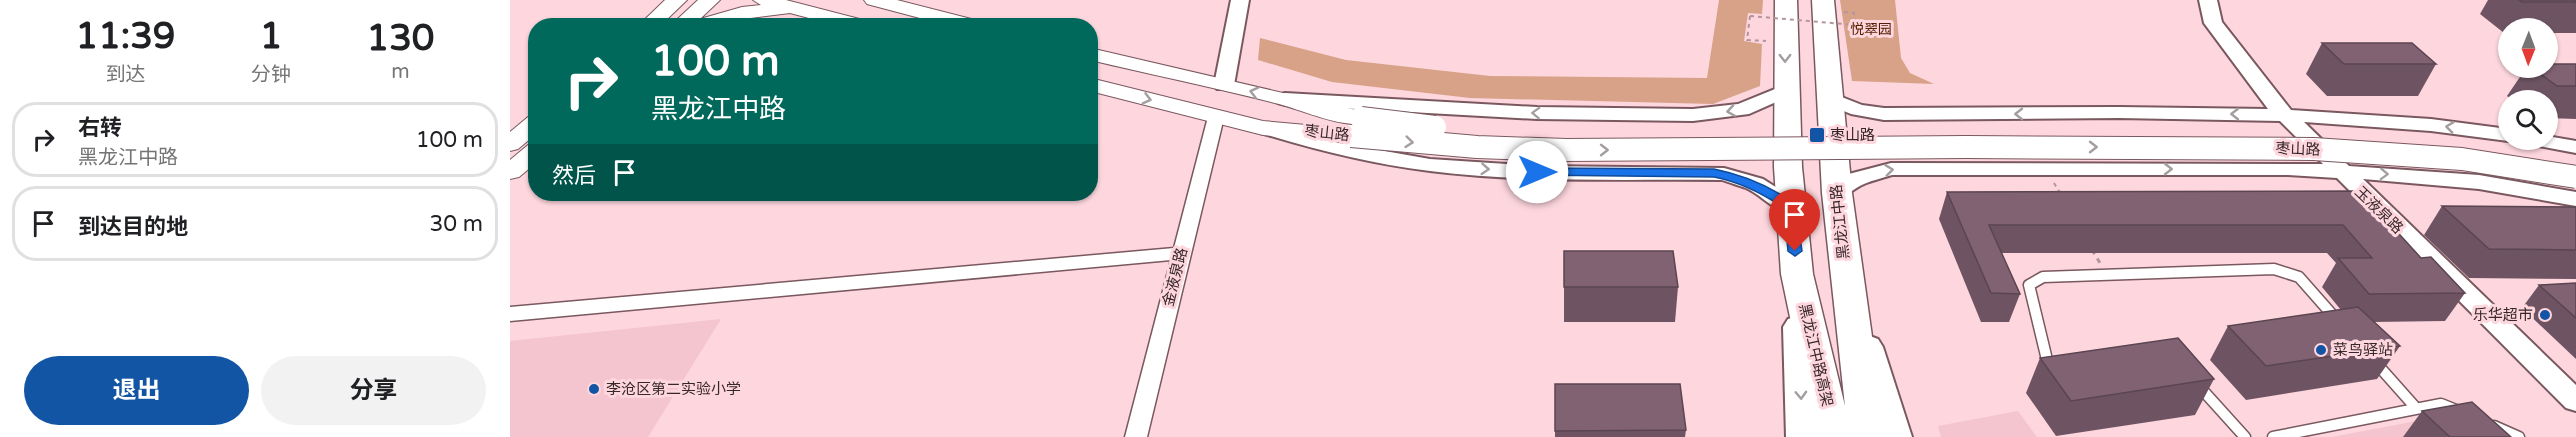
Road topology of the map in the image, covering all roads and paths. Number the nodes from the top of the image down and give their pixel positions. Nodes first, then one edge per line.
1 (677, 0) edge
2 (710, 0) edge
3 (764, 0) edge
4 (874, 0) edge
5 (1240, 0) edge
6 (1786, 0) edge
7 (1823, 0) edge
8 (2208, 0) edge
9 (797, 8) junction
10 (657, 18) edge
11 (689, 18) edge
12 (724, 18) edge
13 (834, 18) edge
14 (945, 18) edge
15 (1855, 25) dead end
16 (1785, 43) junction
17 (1098, 56) edge
18 (1224, 85) junction
19 (1098, 86) edge
20 (1785, 91) junction
21 (1829, 98) junction
22 (1285, 99) junction
23 (2286, 116) junction
24 (1216, 117) junction
25 (1356, 127) junction
26 (1263, 128) junction
27 (528, 129) edge
28 (2498, 134) edge
29 (510, 144) edge
30 (2558, 144) edge
31 (2576, 147) edge
32 (528, 157) edge
33 (2576, 162) edge
34 (2046, 169) junction
35 (510, 172) edge
36 (2341, 172) junction
37 (2576, 177) edge
38 (1837, 192) junction
39 (2062, 198) edge
40 (2576, 199) edge
41 (1791, 207) junction
42 (2090, 246) dead end
43 (1181, 254) junction
44 (1797, 274) junction
45 (2106, 275) junction
46 (1846, 278) junction
47 (510, 314) edge
48 (2346, 330) edge
49 (2369, 356) edge
50 (2060, 366) edge
51 (2193, 379) edge
52 (2576, 401) edge
53 (2416, 408) junction
54 (1136, 437) edge
55 (1804, 437) edge
56 (1834, 437) edge
57 (1867, 437) edge
58 (1894, 437) edge
59 (2245, 437) edge
60 (2273, 437) edge
61 (2519, 437) edge

1 - 10 main road
2 - 11 main road
3 - 9 main road
4 - 14 main road
5 - 18 street
6 - 16 highway
7 - 21 highway, 黑龙江中路
8 - 23 street, 玉液泉路
9 - 12 main road
9 - 13 main road
15 - 16 path, bridge
16 -> 20 highway
17 - 18 main road, 枣山路
22 -> 18 main road, 枣山路
19 -> 24 main road, 枣山路
20 -> 22 street, 枣山路
20 - 41 highway
23 -> 21 street
21 - 38 highway, 黑龙江中路
22 - 25 main road, 枣山路
28 -> 23 street
23 - 36 street, 玉液泉路
24 - 26 main road, 枣山路
24 - 43 street, 金液泉路
25 - 26 main road, 枣山路
25 - 33 main road, 枣山路, bridge
25 -> 37 main road, 枣山路, bridge
26 -> 41 street, 枣山路
27 - 29 main road
30 - 31 street
32 - 35 main road
34 -> 36 street, 枣山路
38 -> 34 street, 枣山路
34 - 39 path
36 -> 40 street, 枣山路
36 - 52 street, 玉液泉路
38 - 46 highway, 黑龙江中路
41 - 44 highway
42 - 45 path
43 - 47 street
43 - 54 street, 金液泉路
44 -> 55 main road
44 - 56 highway, 黑龙江中路高架
45 - 48 lane
45 - 50 lane
46 - 57 highway
46 - 58 main road, 黑龙江中路
49 - 53 lane
51 - 59 lane
53 - 60 lane
53 - 61 lane

